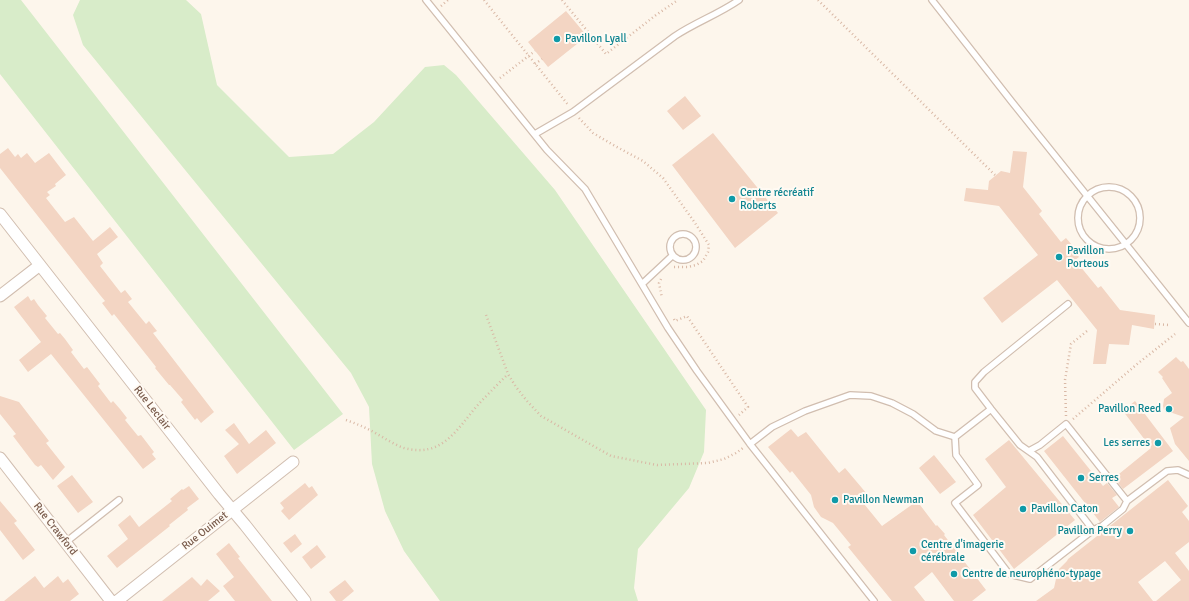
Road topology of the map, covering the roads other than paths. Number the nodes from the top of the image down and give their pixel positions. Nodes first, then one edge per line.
1 (426, 0) edge
2 (739, 0) edge
3 (932, 0) edge
4 (535, 134) junction
5 (1087, 195) junction
6 (0, 214) edge
7 (1126, 244) junction
8 (672, 256) junction
9 (40, 265) junction
10 (642, 284) junction
11 (0, 296) edge
12 (1068, 304) dead end
13 (1189, 322) edge
14 (991, 409) junction
15 (955, 437) junction
16 (750, 444) junction
17 (1029, 451) junction
18 (0, 458) edge
19 (293, 462) dead end
20 (1189, 475) edge
21 (119, 500) dead end
22 (1127, 501) junction
23 (232, 510) junction
24 (1093, 530) junction
25 (66, 542) junction
26 (111, 601) edge
27 (116, 601) edge
28 (305, 601) edge
29 (874, 601) edge

1 - 4 lane
2 - 4 lane
3 - 5 lane
4 - 10 lane
5 - 7 lane
5 - 7 lane
5 - 7 lane
6 - 9 street, Rue Leclair
7 - 13 lane
8 - 8 lane
8 - 10 lane
9 - 11 street
9 - 23 street, Rue Leclair
10 - 16 lane
12 - 14 lane
14 - 15 lane
14 - 17 lane
15 - 16 lane
15 - 24 lane
16 - 29 lane
17 - 22 lane
17 - 24 lane
18 - 25 street, Rue Crawford
19 - 23 street, Rue Ouimet
20 - 22 lane
21 - 25 lane
22 - 24 lane
23 - 27 street, Rue Ouimet
23 - 28 street, Rue Leclair
25 - 26 street, Rue Crawford

